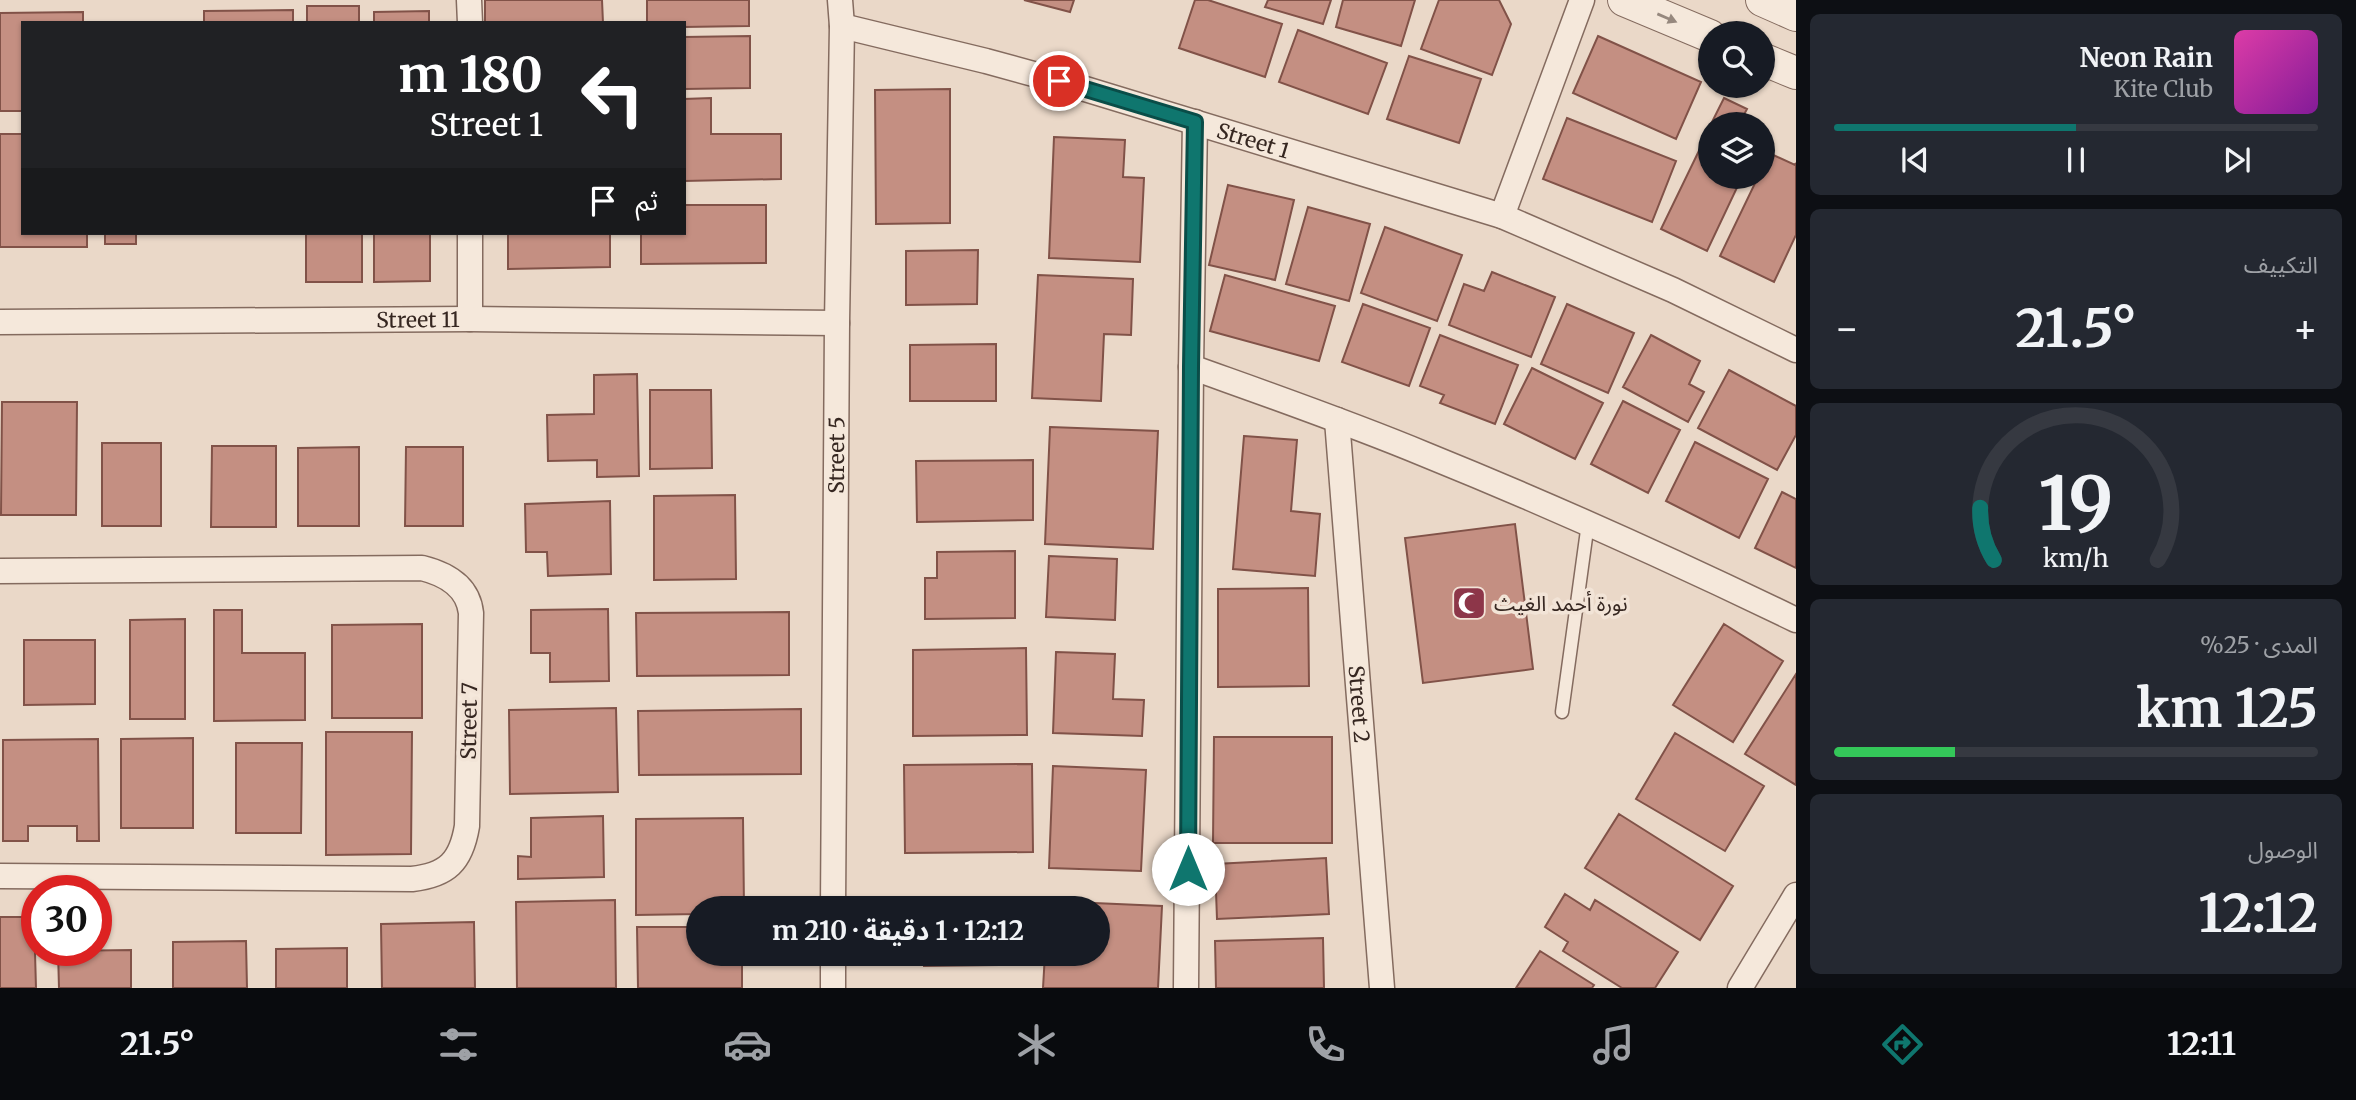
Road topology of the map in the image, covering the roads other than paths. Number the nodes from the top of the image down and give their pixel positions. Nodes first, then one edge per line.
1 (469, 0) edge
2 (840, 0) edge
3 (1582, 0) edge
4 (1624, 0) edge
5 (1762, 0) edge
6 (1796, 15) edge
7 (470, 21) edge
8 (842, 26) junction
9 (1698, 31) edge
10 (1775, 64) edge
11 (1796, 73) edge
12 (1195, 122) junction
13 (1502, 216) junction
14 (470, 235) edge
15 (470, 319) junction
16 (0, 322) edge
17 (837, 323) junction
18 (1796, 350) edge
19 (1191, 367) junction
20 (1336, 420) junction
21 (1588, 523) junction
22 (0, 571) edge
23 (1796, 620) edge
24 (1562, 712) dead end
25 (0, 876) edge
26 (1796, 895) edge
27 (833, 896) edge
28 (833, 966) edge
29 (832, 988) edge
30 (1186, 988) edge
31 (1382, 988) edge
32 (1740, 988) edge

1 - 7 street
2 - 8 street, Street 5
3 - 13 street
4 -> 9 street
5 - 6 street
8 - 12 street, Street 1
8 - 17 street, Street 5
10 - 11 street
12 - 13 street, Street 1
12 - 19 street
13 - 18 street, Street 1
14 - 15 street
15 - 16 street, Street 11
15 - 17 street, Street 11
17 - 27 street, Street 5
19 - 20 street
19 - 30 street
20 - 21 street
20 - 31 street, Street 2
21 - 23 street
21 - 24 lane
22 - 25 street, Street 7
26 - 32 street
28 - 29 street

